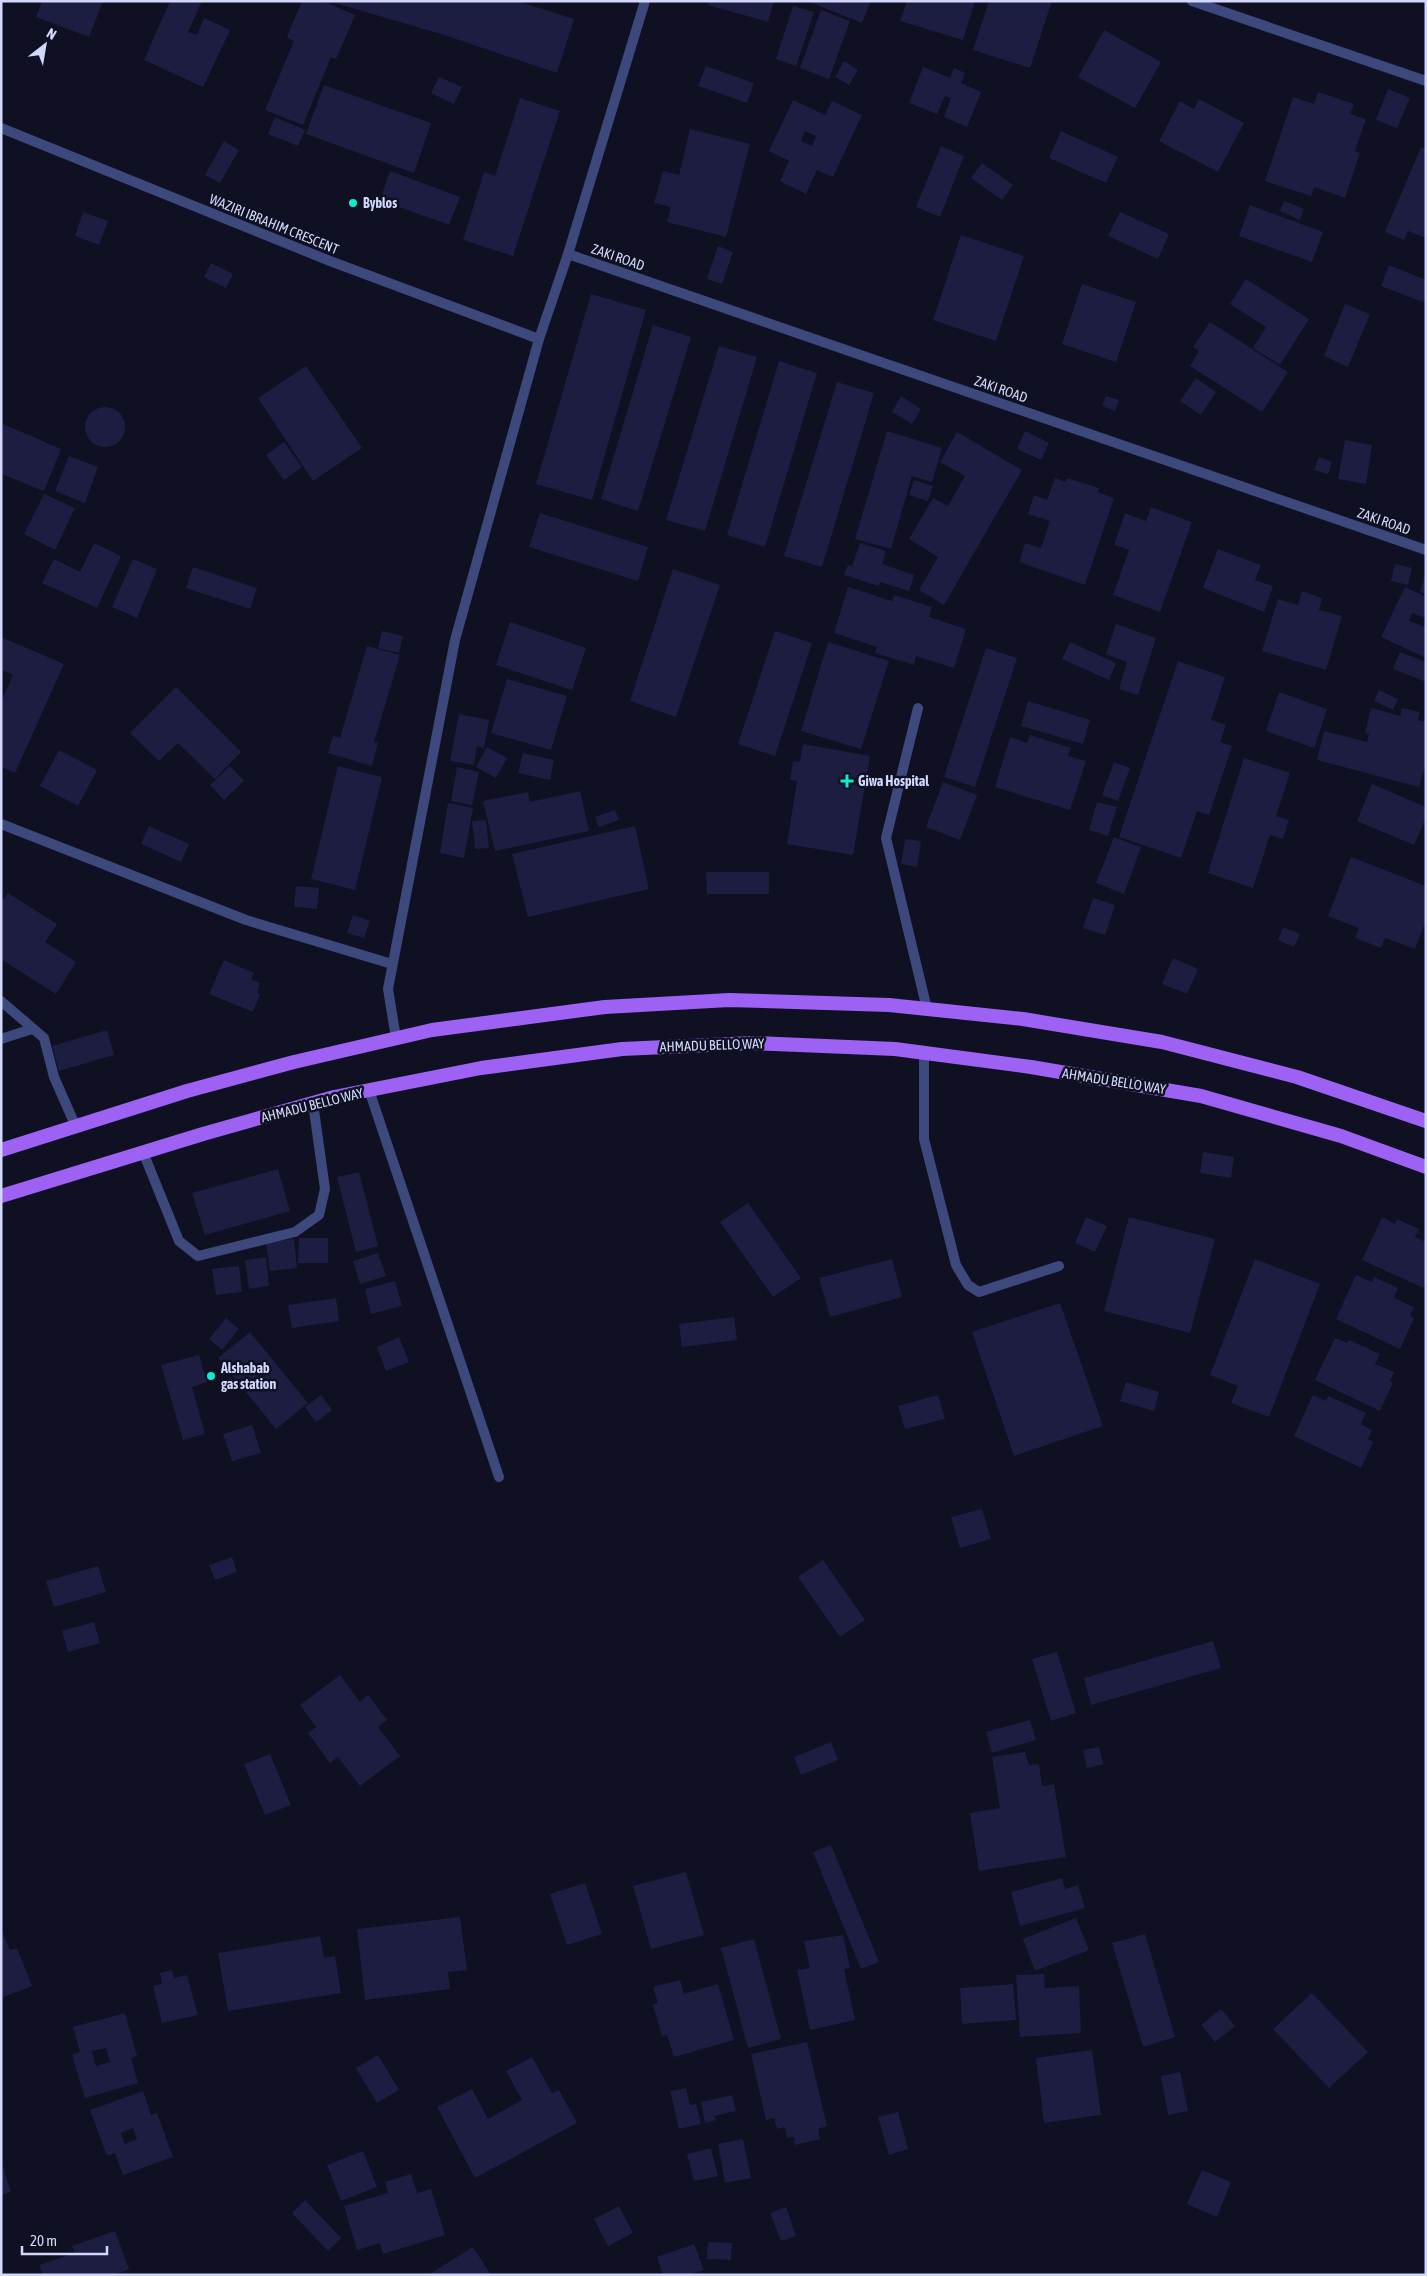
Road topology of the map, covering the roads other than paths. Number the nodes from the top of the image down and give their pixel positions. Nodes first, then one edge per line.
1 (645, 1) edge
2 (1192, 1) edge
3 (1426, 81) edge
4 (1, 128) edge
5 (568, 254) junction
6 (539, 340) junction
7 (1426, 550) edge
8 (918, 708) dead end
9 (1, 824) edge
10 (392, 964) junction
11 (1, 1001) edge
12 (927, 1009) junction
13 (32, 1029) junction
14 (396, 1038) junction
15 (1, 1039) edge
16 (924, 1052) junction
17 (369, 1090) junction
18 (313, 1103) junction
19 (1426, 1120) edge
20 (76, 1127) junction
21 (1, 1150) edge
22 (143, 1152) junction
23 (1426, 1168) edge
24 (1, 1196) edge
25 (1060, 1266) dead end
26 (499, 1477) dead end

1 - 5 street
2 - 3 street
4 - 6 street, WAZIRI IBRAHIM CRESCENT
5 - 6 street
5 - 7 street, ZAKI ROAD
6 - 10 street
8 - 12 street
9 - 10 street
10 - 14 street
11 - 13 street
12 - 14 main road
12 - 19 main road
13 - 15 street
13 - 20 street
14 - 20 main road
16 - 17 main road, AHMADU BELLO WAY
16 - 23 main road, AHMADU BELLO WAY
16 - 25 street
17 - 18 main road, AHMADU BELLO WAY
17 - 26 street
18 - 22 main road, AHMADU BELLO WAY
18 - 22 street
20 - 21 main road
22 - 24 main road, AHMADU BELLO WAY

